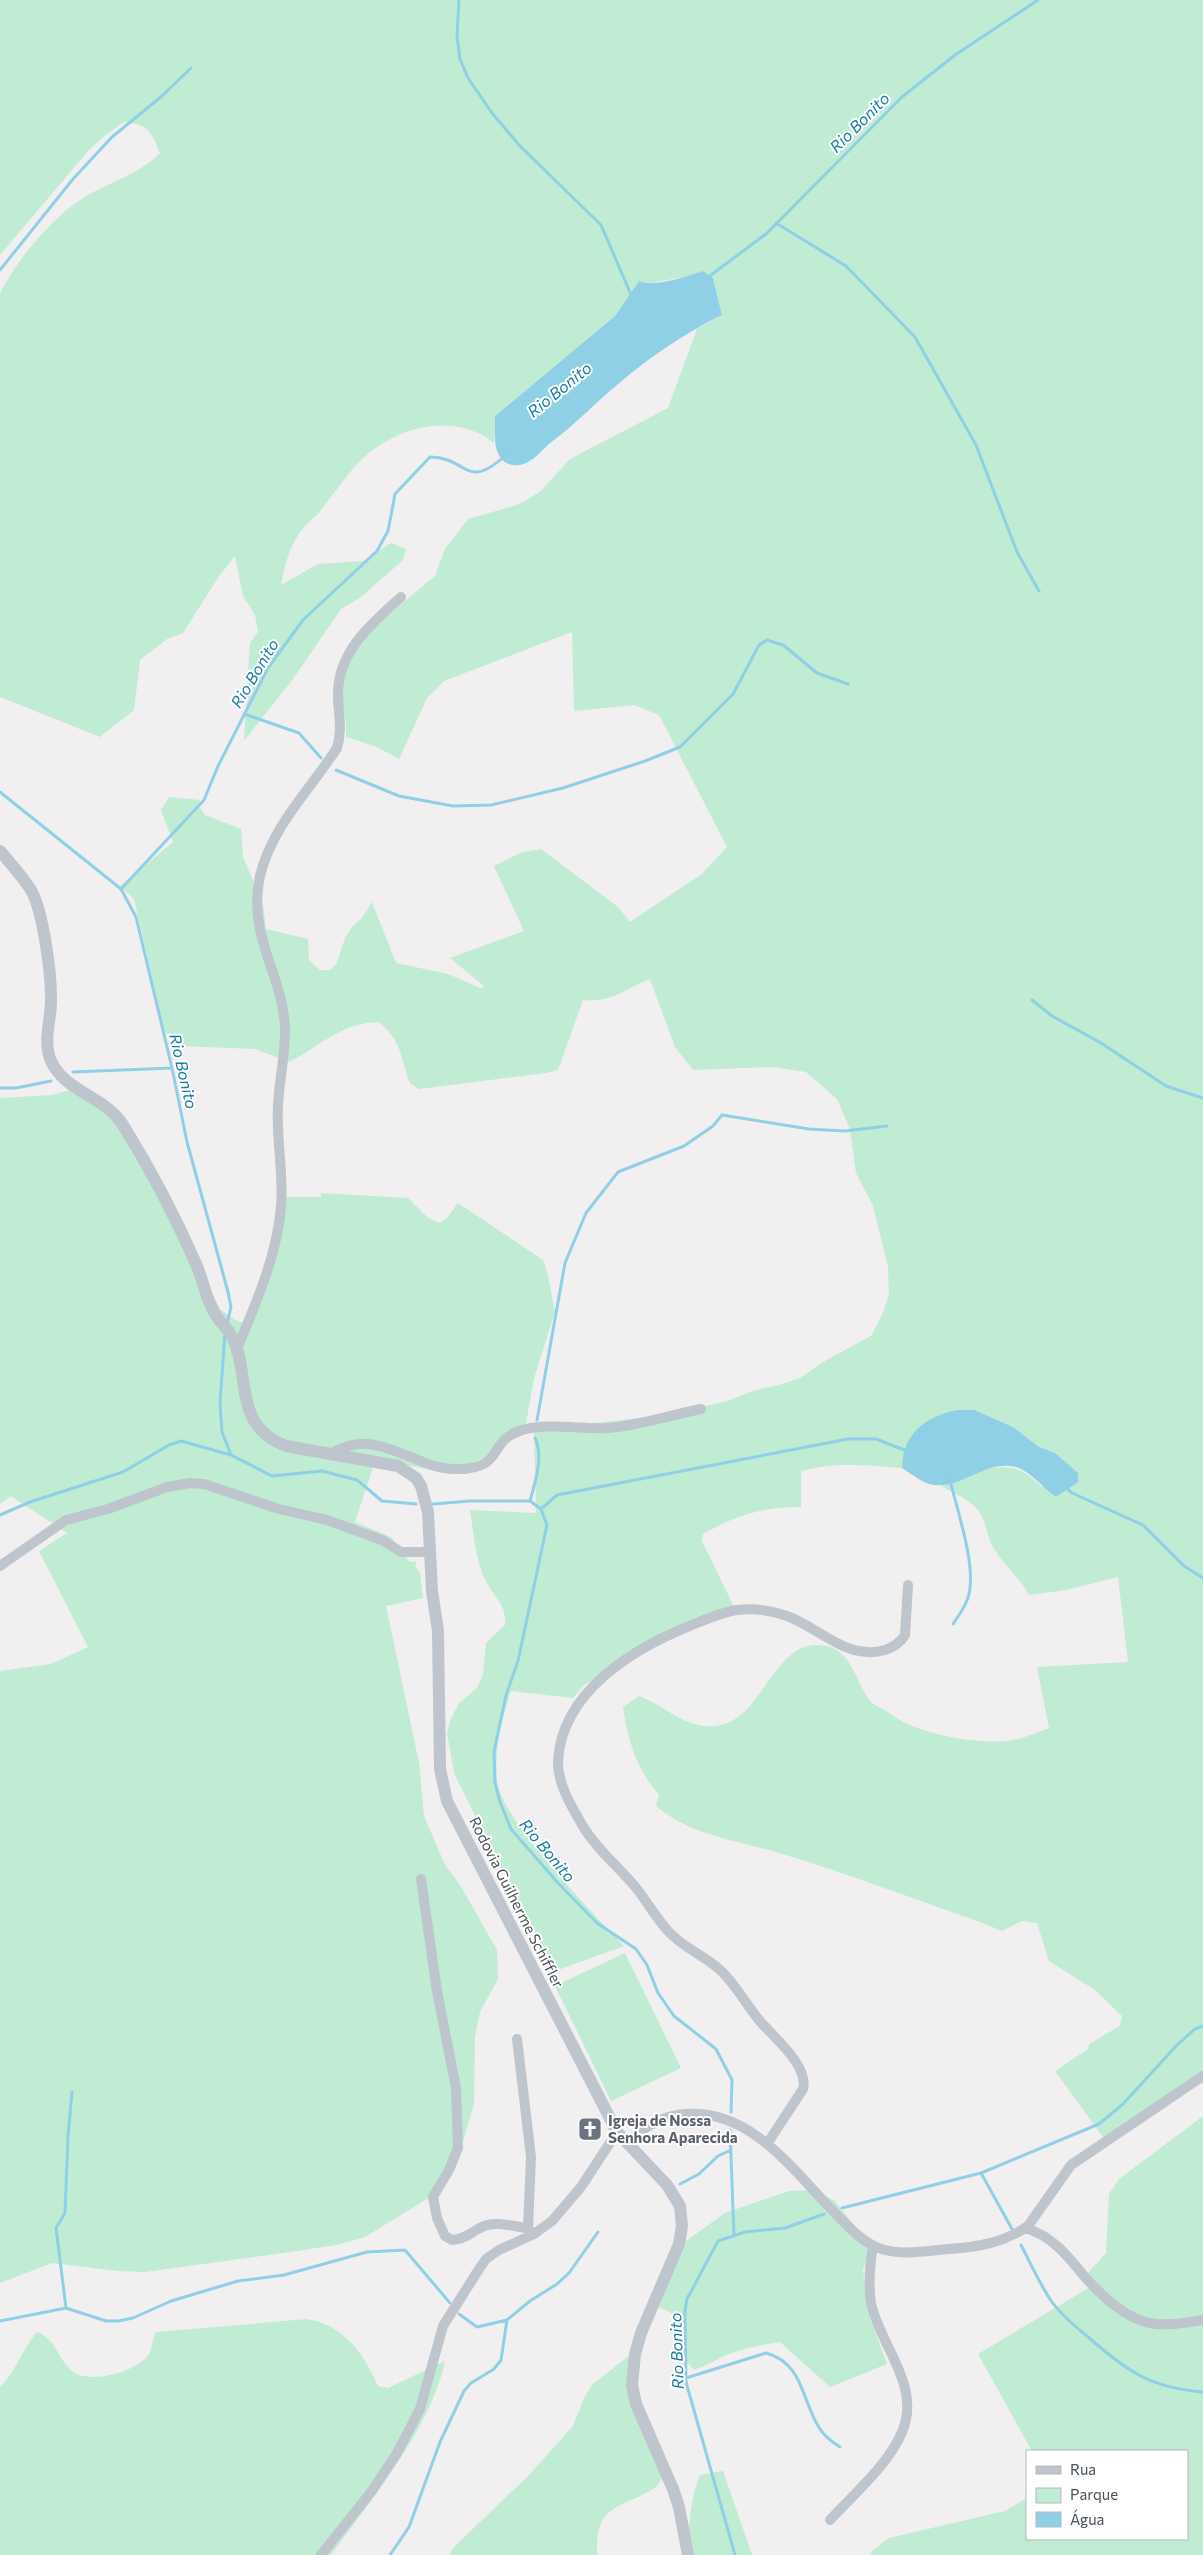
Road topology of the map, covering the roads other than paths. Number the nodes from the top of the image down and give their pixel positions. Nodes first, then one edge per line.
1 (401, 597) dead end
2 (0, 851) edge
3 (236, 1351) junction
4 (701, 1409) dead end
5 (331, 1454) junction
6 (431, 1552) junction
7 (0, 1566) edge
8 (908, 1586) dead end
9 (421, 1879) dead end
10 (517, 2038) dead end
11 (1203, 2076) edge
12 (617, 2132) junction
13 (627, 2144) junction
14 (767, 2144) junction
15 (1025, 2228) junction
16 (531, 2231) junction
17 (873, 2246) junction
18 (1203, 2320) edge
19 (830, 2520) dead end
20 (321, 2555) edge
21 (688, 2555) edge

1 - 3 street
2 - 3 street, Rodovia Guilherme Schiffler
3 - 5 street, Rodovia Guilherme Schiffler
4 - 5 street
5 - 6 street, Rodovia Guilherme Schiffler
6 - 7 street
6 - 12 street, Rodovia Guilherme Schiffler
8 - 14 street
9 - 16 street
10 - 16 street
11 - 15 street
12 - 13 street, Rodovia Guilherme Schiffler
12 - 16 street
13 - 14 street
13 - 21 street, Rodovia Guilherme Schiffler
14 - 17 street
15 - 17 street
15 - 18 street
16 - 20 street
17 - 19 street

